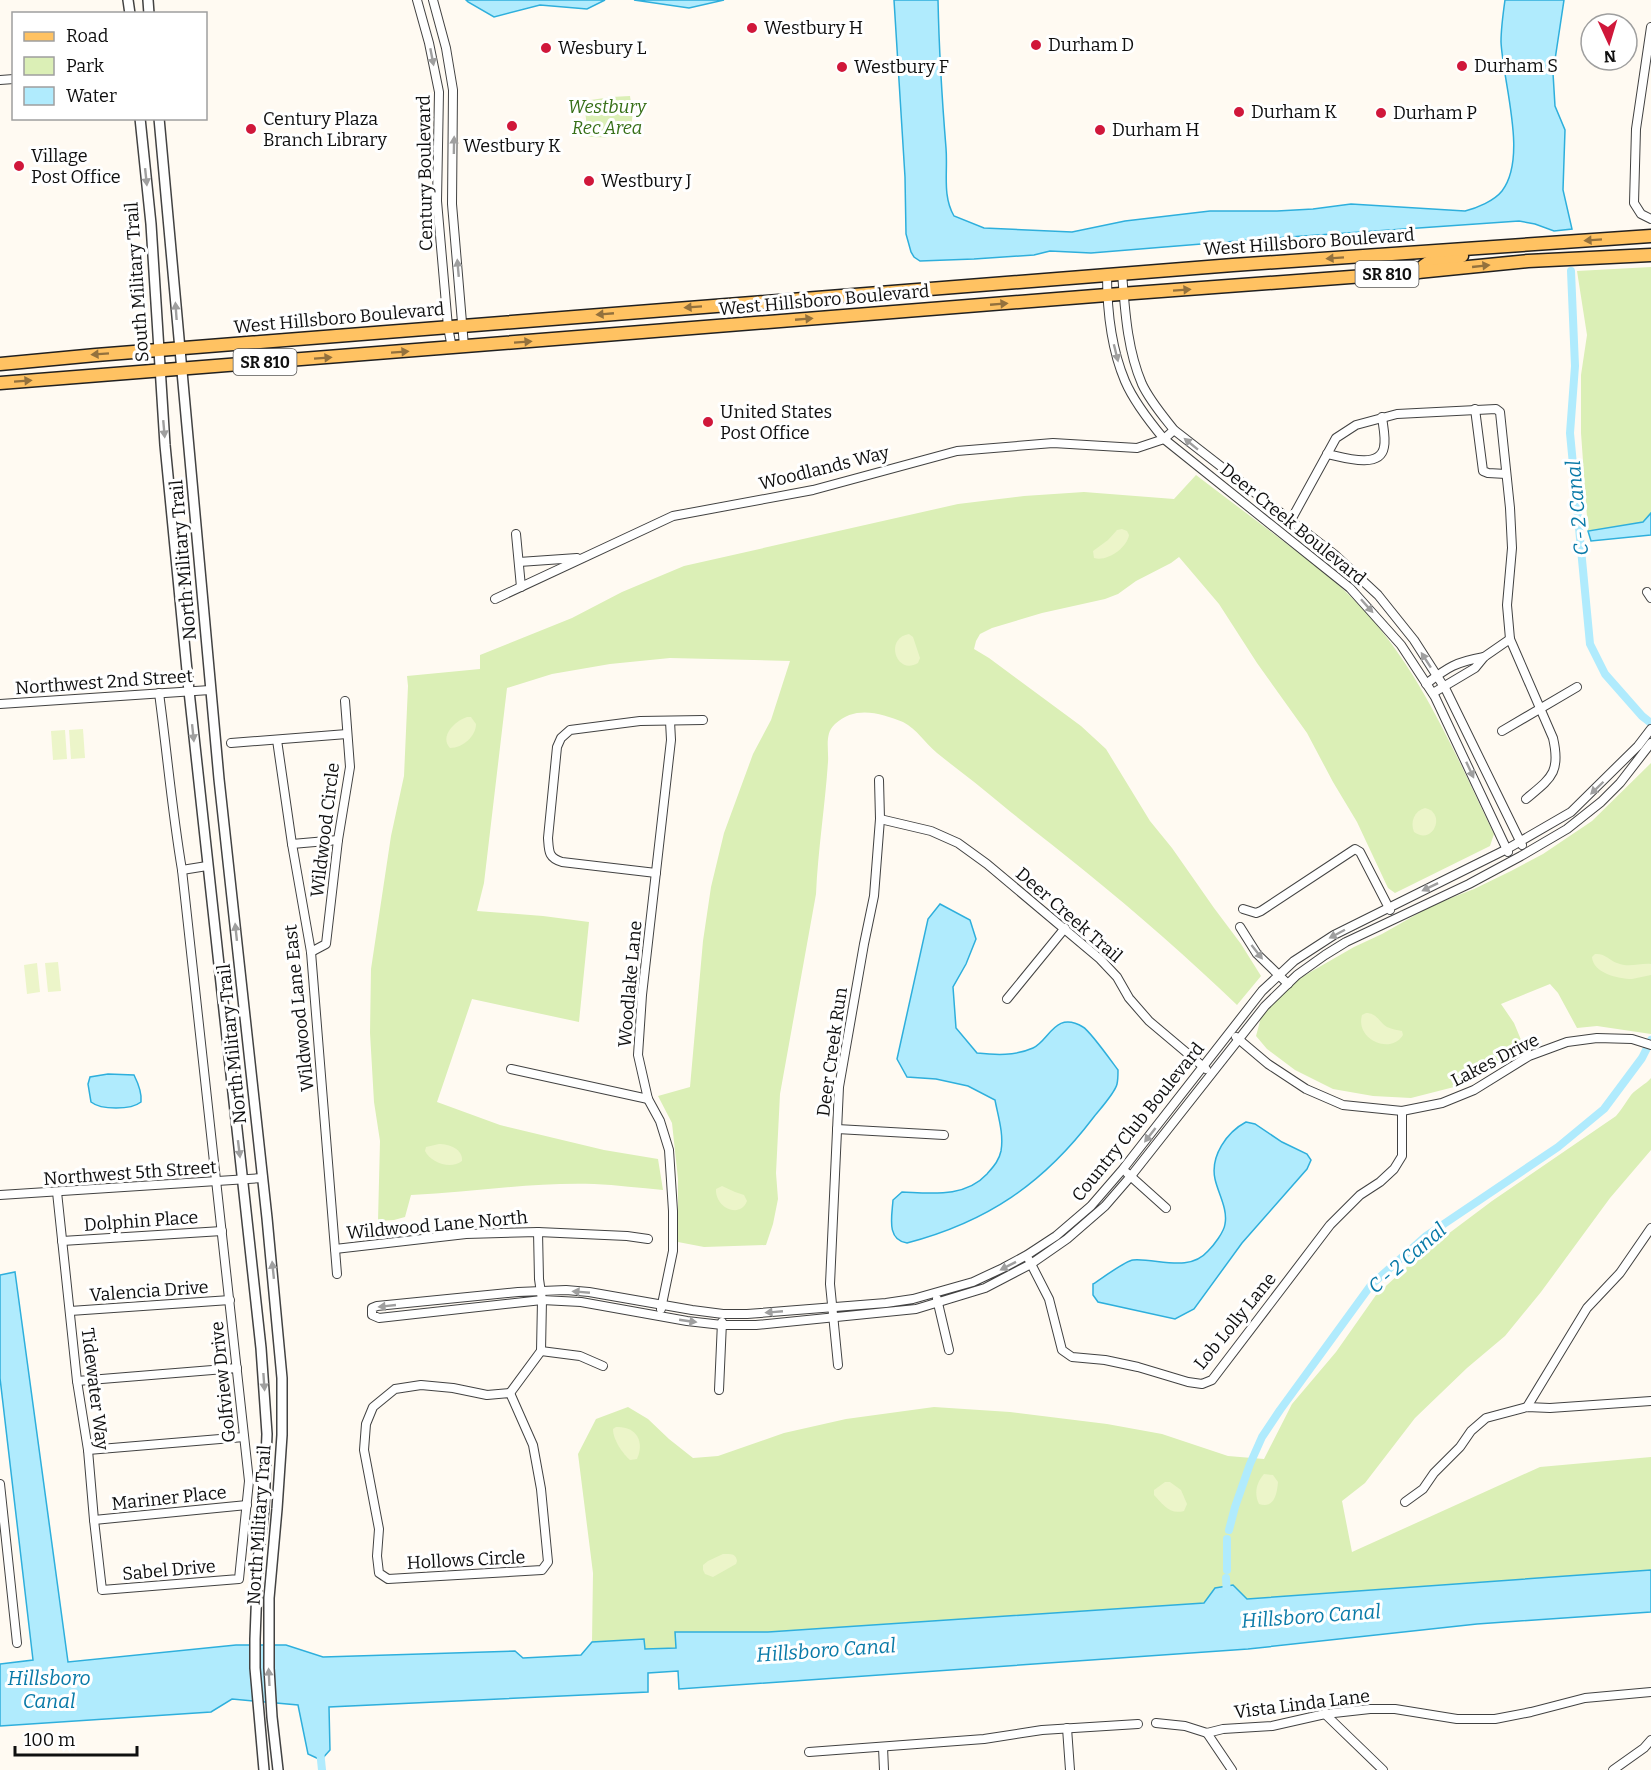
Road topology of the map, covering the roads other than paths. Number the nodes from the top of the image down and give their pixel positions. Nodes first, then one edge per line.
1 (417, 0) edge
2 (433, 0) edge
3 (1651, 27) edge
4 (140, 120) edge
5 (159, 120) edge
6 (1651, 219) edge
7 (1651, 236) edge
8 (1470, 249) junction
9 (1651, 255) edge
10 (1418, 272) junction
11 (1122, 273) junction
12 (1107, 274) junction
13 (1124, 294) junction
14 (1107, 295) junction
15 (772, 301) junction
16 (739, 304) junction
17 (746, 324) junction
18 (463, 326) junction
19 (723, 326) junction
20 (448, 327) junction
21 (458, 347) junction
22 (179, 349) junction
23 (159, 350) junction
24 (0, 364) edge
25 (181, 369) junction
26 (160, 371) junction
27 (0, 383) edge
28 (1475, 409) junction
29 (1382, 417) junction
30 (1174, 430) junction
31 (1164, 439) junction
32 (1327, 454) junction
33 (1506, 474) junction
34 (1291, 520) junction
35 (516, 534) dead end
36 (583, 558) junction
37 (519, 562) junction
38 (520, 586) junction
39 (495, 599) dead end
40 (1510, 639) junction
41 (1484, 657) junction
42 (1437, 675) junction
43 (1426, 684) junction
44 (1444, 686) junction
45 (1577, 687) dead end
46 (210, 690) junction
47 (189, 692) junction
48 (159, 693) junction
49 (1433, 693) junction
50 (345, 701) dead end
51 (0, 704) edge
52 (1540, 709) junction
53 (703, 720) dead end
54 (670, 721) junction
55 (1651, 729) edge
56 (1502, 731) dead end
57 (347, 734) junction
58 (277, 740) junction
59 (231, 743) dead end
60 (1651, 743) edge
61 (1641, 749) junction
62 (879, 780) dead end
63 (1526, 799) dead end
64 (1572, 812) junction
65 (880, 819) junction
66 (1579, 820) junction
67 (338, 840) junction
68 (1520, 842) junction
69 (292, 844) junction
70 (1507, 849) junction
71 (1525, 854) junction
72 (1513, 861) junction
73 (207, 866) junction
74 (182, 870) junction
75 (656, 873) junction
76 (1389, 907) junction
77 (1243, 909) dead end
78 (1395, 918) junction
79 (1240, 927) dead end
80 (1065, 928) junction
81 (311, 952) junction
82 (1278, 975) junction
83 (1288, 984) junction
84 (1007, 999) dead end
85 (1230, 1033) junction
86 (1238, 1039) junction
87 (1651, 1045) edge
88 (1204, 1067) junction
89 (511, 1069) dead end
90 (1212, 1074) junction
91 (648, 1099) junction
92 (1402, 1111) junction
93 (837, 1129) junction
94 (944, 1135) dead end
95 (1123, 1169) junction
96 (1131, 1176) junction
97 (263, 1178) junction
98 (243, 1179) junction
99 (215, 1182) junction
100 (0, 1187) edge
101 (57, 1192) junction
102 (4, 1195) edge
103 (1166, 1208) dead end
104 (1651, 1228) edge
105 (222, 1231) junction
106 (538, 1232) junction
107 (648, 1239) dead end
108 (62, 1241) junction
109 (335, 1249) junction
110 (1027, 1256) junction
111 (1031, 1264) junction
112 (337, 1274) dead end
113 (540, 1291) junction
114 (936, 1293) junction
115 (230, 1300) junction
116 (542, 1300) junction
117 (938, 1303) junction
118 (661, 1305) junction
119 (833, 1307) junction
120 (70, 1311) junction
121 (723, 1314) junction
122 (659, 1316) junction
123 (834, 1317) junction
124 (722, 1325) junction
125 (541, 1350) junction
126 (949, 1350) dead end
127 (838, 1365) dead end
128 (603, 1366) dead end
129 (237, 1368) junction
130 (77, 1381) junction
131 (719, 1390) dead end
132 (510, 1394) junction
133 (1651, 1401) edge
134 (1527, 1407) junction
135 (244, 1437) junction
136 (88, 1450) junction
137 (0, 1484) edge
138 (1405, 1502) dead end
139 (247, 1505) junction
140 (94, 1520) junction
141 (239, 1579) joint
142 (102, 1590) joint
143 (17, 1643) dead end
144 (1651, 1692) edge
145 (1325, 1714) junction
146 (1156, 1723) dead end
147 (1138, 1724) dead end
148 (1067, 1728) junction
149 (1207, 1732) junction
150 (1651, 1740) edge
151 (882, 1747) junction
152 (808, 1752) dead end
153 (264, 1770) edge
154 (278, 1770) edge
155 (884, 1770) edge
156 (1070, 1770) edge
157 (1232, 1770) edge
158 (1383, 1770) edge
159 (1613, 1770) edge

1 -> 20 street, Century Boulevard
18 -> 2 street, Century Boulevard
3 - 6 street
4 -> 23 street, South Military Trail
22 -> 5 street, South Military Trail
7 -> 8 main road, West Hillsboro Boulevard / SR 810
8 - 10 main road
8 -> 11 main road, West Hillsboro Boulevard / SR 810
10 -> 9 main road, West Hillsboro Boulevard / SR 810
13 -> 10 main road, West Hillsboro Boulevard / SR 810
11 - 12 main road, West Hillsboro Boulevard / SR 810
11 - 13 street, Deer Creek Boulevard
12 - 14 street, Deer Creek Boulevard
12 - 15 main road, West Hillsboro Boulevard / SR 810
13 - 14 main road, West Hillsboro Boulevard / SR 810
13 - 30 street, Deer Creek Boulevard
17 -> 14 main road, West Hillsboro Boulevard / SR 810
14 -> 31 street, Deer Creek Boulevard
15 - 16 main road, West Hillsboro Boulevard / SR 810
15 - 17 main road
16 -> 18 main road, West Hillsboro Boulevard / SR 810
16 - 19 main road
17 - 19 main road, West Hillsboro Boulevard / SR 810
18 - 20 main road, West Hillsboro Boulevard / SR 810
18 - 21 street, Century Boulevard
21 -> 19 main road, West Hillsboro Boulevard / SR 810
20 - 21 street, Century Boulevard
20 - 22 main road, West Hillsboro Boulevard / SR 810
25 -> 21 main road, West Hillsboro Boulevard / SR 810
22 - 23 main road, West Hillsboro Boulevard / SR 810
22 - 25 street, South Military Trail
23 -> 24 main road, West Hillsboro Boulevard / SR 810
23 - 26 street, South Military Trail
25 - 26 main road, West Hillsboro Boulevard / SR 810
25 - 46 street, North Military Trail
27 -> 26 main road, West Hillsboro Boulevard / SR 810
26 -> 47 street, North Military Trail
28 - 29 street
28 - 33 street
28 - 33 street
29 - 32 street
29 - 32 street
30 - 31 street, Woodlands Way
34 -> 30 street, Deer Creek Boulevard
31 - 36 street, Woodlands Way
31 -> 43 street, Deer Creek Boulevard
32 - 34 street
33 - 40 street
42 -> 34 street, Deer Creek Boulevard
35 - 37 street
36 - 37 street
36 - 38 street, Woodlands Way
37 - 38 street
38 - 39 street, Woodlands Way
40 - 41 street
40 - 52 street
41 - 42 street
41 - 44 street
42 - 43 street
42 - 44 street, Deer Creek Boulevard
43 - 49 street, Deer Creek Boulevard
44 - 49 street
44 - 68 street, Deer Creek Boulevard
45 - 52 street
46 - 47 street, Northwest 2nd Street
97 -> 46 street, North Military Trail
47 - 48 street, Northwest 2nd Street
47 -> 73 street, North Military Trail
48 - 51 street, Northwest 2nd Street
48 - 74 street, North Military Trail
49 -> 70 street, Deer Creek Boulevard
50 - 57 street, Wildwood Circle
52 - 56 street
52 - 63 street
53 - 54 street
54 - 75 street, Woodlake Lane
54 - 75 street
55 - 61 street, Country Club Boulevard
57 - 58 street
57 - 67 street, Wildwood Circle
58 - 59 street
58 - 69 street, Wildwood Lane East
60 - 61 street, Country Club Boulevard
61 -> 64 street, Country Club Boulevard
61 - 66 street, Country Club Boulevard
62 - 65 street, Deer Creek Run
64 - 66 street
64 - 68 street, Country Club Boulevard
65 - 80 street, Deer Creek Trail
65 - 93 street, Deer Creek Run
66 - 71 street, Country Club Boulevard
67 - 69 street
67 - 81 street, Wildwood Circle
68 - 70 street, Country Club Boulevard
68 - 71 street, Deer Creek Boulevard
69 - 81 street, Wildwood Lane East
70 - 72 street, Deer Creek Boulevard
70 -> 76 street, Country Club Boulevard
71 - 72 street, Country Club Boulevard
72 - 78 street, Country Club Boulevard
73 - 74 street
73 -> 98 street, North Military Trail
74 - 99 street, North Military Trail
75 - 91 street, Woodlake Lane
76 - 77 street
76 - 78 street
76 -> 82 street, Country Club Boulevard
78 - 83 street, Country Club Boulevard
79 -> 82 street
80 - 84 street
80 - 88 street, Deer Creek Trail
81 - 109 street, Wildwood Lane East
82 - 83 street
82 - 85 street, Country Club Boulevard
83 - 86 street, Country Club Boulevard
85 - 86 street, Lakes Drive
85 - 88 street, Country Club Boulevard
86 - 90 street, Country Club Boulevard
86 - 92 street, Lakes Drive
87 - 92 street, Lakes Drive
88 - 90 street, Deer Creek Trail
88 -> 95 street, Country Club Boulevard
89 - 91 street
90 - 96 street, Country Club Boulevard
91 - 118 street, Woodlake Lane
92 - 111 street, Lob Lolly Lane
93 - 94 street
93 - 119 street, Deer Creek Run
95 - 96 street
95 - 110 street, Country Club Boulevard
96 - 103 street
96 - 111 street, Country Club Boulevard
97 - 98 street, Northwest 5th Street
154 -> 97 street, North Military Trail
98 - 99 street, Northwest 5th Street
98 -> 153 street, North Military Trail
99 - 101 street, Northwest 5th Street
99 - 105 street, Golfview Drive
100 - 102 street
101 - 102 street, Northwest 5th Street
101 - 108 street, Tidewater Way
104 - 134 street
105 - 108 street, Dolphin Place
105 - 115 street, Golfview Drive
106 - 107 street, Wildwood Lane North
106 - 109 street, Wildwood Lane North
106 - 113 street
108 - 120 street, Tidewater Way
109 - 112 street, Wildwood Lane East
110 - 111 street, Lob Lolly Lane
110 -> 114 street, Country Club Boulevard
111 - 117 street, Country Club Boulevard
113 - 116 street
113 -> 116 street, Country Club Boulevard
118 -> 113 street, Country Club Boulevard
114 - 117 street
114 - 119 street, Country Club Boulevard
115 - 120 street, Valencia Drive
115 - 129 street, Golfview Drive
116 - 122 street, Country Club Boulevard
116 - 125 street
117 - 123 street, Country Club Boulevard
117 - 126 street
118 - 121 street, Country Club Boulevard
118 - 122 street, Woodlake Lane
119 -> 121 street, Country Club Boulevard
119 - 123 street, Deer Creek Run
120 - 130 street, Tidewater Way
121 - 124 street
122 -> 124 street, Country Club Boulevard
123 - 124 street, Country Club Boulevard
123 - 127 street, Deer Creek Run
124 - 131 street
125 - 128 street
125 - 132 street
129 - 130 street
129 - 135 street, Golfview Drive
130 - 136 street, Tidewater Way
132 - 132 street, Hollows Circle
133 - 134 street
134 - 138 street
135 - 136 street
135 - 139 street, Golfview Drive
136 - 140 street, Tidewater Way
137 - 143 street
139 - 140 street, Mariner Place
139 - 141 street, Golfview Drive
140 - 142 street, Tidewater Way
141 - 142 street, Sabel Drive
144 - 145 street, Vista Linda Lane
145 - 149 street, Vista Linda Lane
145 - 158 street
146 - 149 street, Vista Linda Lane
147 - 148 street
148 - 151 street
148 - 156 street
149 - 157 street
150 - 159 street
151 - 152 street
151 - 155 street

